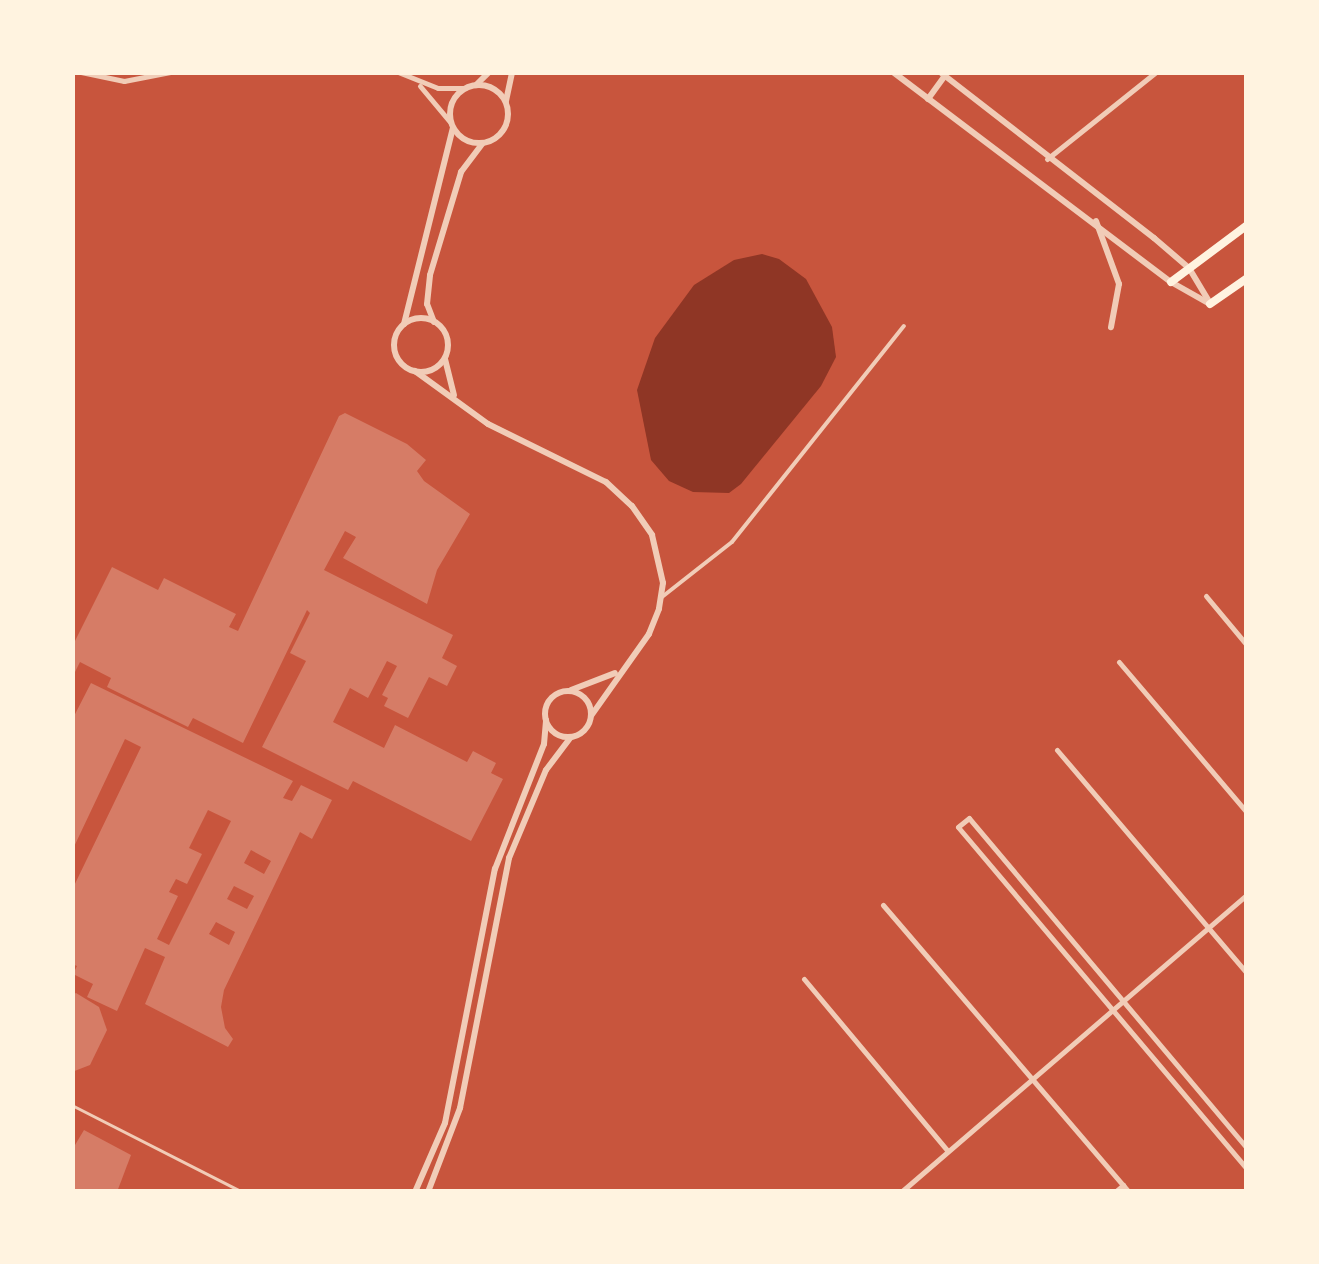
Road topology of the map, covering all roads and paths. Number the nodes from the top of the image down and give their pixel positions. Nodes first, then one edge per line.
1 (80, 72) edge
2 (170, 72) edge
3 (398, 72) edge
4 (489, 72) edge
5 (512, 72) edge
6 (893, 72) edge
7 (1156, 72) edge
8 (942, 74) edge
9 (414, 81) junction
10 (476, 85) junction
11 (465, 88) junction
12 (928, 99) junction
13 (506, 103) junction
14 (452, 126) junction
15 (483, 144) junction
16 (1047, 159) junction
17 (1095, 220) junction
18 (1246, 226) edge
19 (1189, 268) junction
20 (1246, 278) edge
21 (1171, 282) junction
22 (1210, 304) junction
23 (434, 322) junction
24 (404, 324) junction
25 (904, 326) dead end
26 (1110, 327) dead end
27 (445, 358) junction
28 (415, 372) junction
29 (458, 400) junction
30 (1206, 596) dead end
31 (662, 597) junction
32 (1246, 644) edge
33 (632, 660) junction
34 (1119, 662) dead end
35 (564, 691) junction
36 (591, 716) junction
37 (546, 720) junction
38 (571, 737) junction
39 (1057, 750) dead end
40 (1246, 811) edge
41 (1246, 895) edge
42 (883, 905) dead end
43 (1209, 928) junction
44 (1246, 972) edge
45 (804, 979) dead end
46 (1123, 1001) junction
47 (1111, 1012) junction
48 (1032, 1079) junction
49 (72, 1106) edge
50 (1246, 1147) edge
51 (948, 1151) junction
52 (1246, 1168) edge
53 (1123, 1184) junction
54 (242, 1192) edge
55 (415, 1192) edge
56 (428, 1192) edge
57 (901, 1192) edge
58 (1115, 1192) edge
59 (1129, 1192) edge

1 - 2 street
3 - 9 street
4 - 10 street
5 - 13 street
6 - 12 street
7 - 16 street
8 - 12 street
8 - 16 street
9 - 11 street
9 - 14 street
10 - 11 street
10 - 13 street
11 - 14 street
12 - 17 street
13 - 15 street
14 - 15 street
14 - 24 street
15 - 23 street
16 - 19 street
17 - 21 street
17 - 26 street
18 - 19 main road
19 - 21 main road
19 - 22 street
20 - 22 main road
21 - 22 street
23 - 24 street
23 - 27 street
24 - 28 street
25 - 31 street
27 - 28 street
27 - 29 street
28 - 29 street
29 - 31 street
30 - 32 street
31 - 33 street
33 - 35 street
33 - 36 street
34 - 40 street
35 - 36 street
35 - 37 street
36 - 38 street
37 - 38 street
37 - 55 street
38 - 56 street
39 - 43 street
41 - 43 street
42 - 48 street
43 - 44 street
43 - 46 street
45 - 51 street
46 - 47 street
46 - 47 street
46 - 50 street
47 - 48 street
47 - 52 street
48 - 51 street
48 - 53 street
49 - 54 lane
51 - 57 street
53 - 58 street
53 - 59 street

